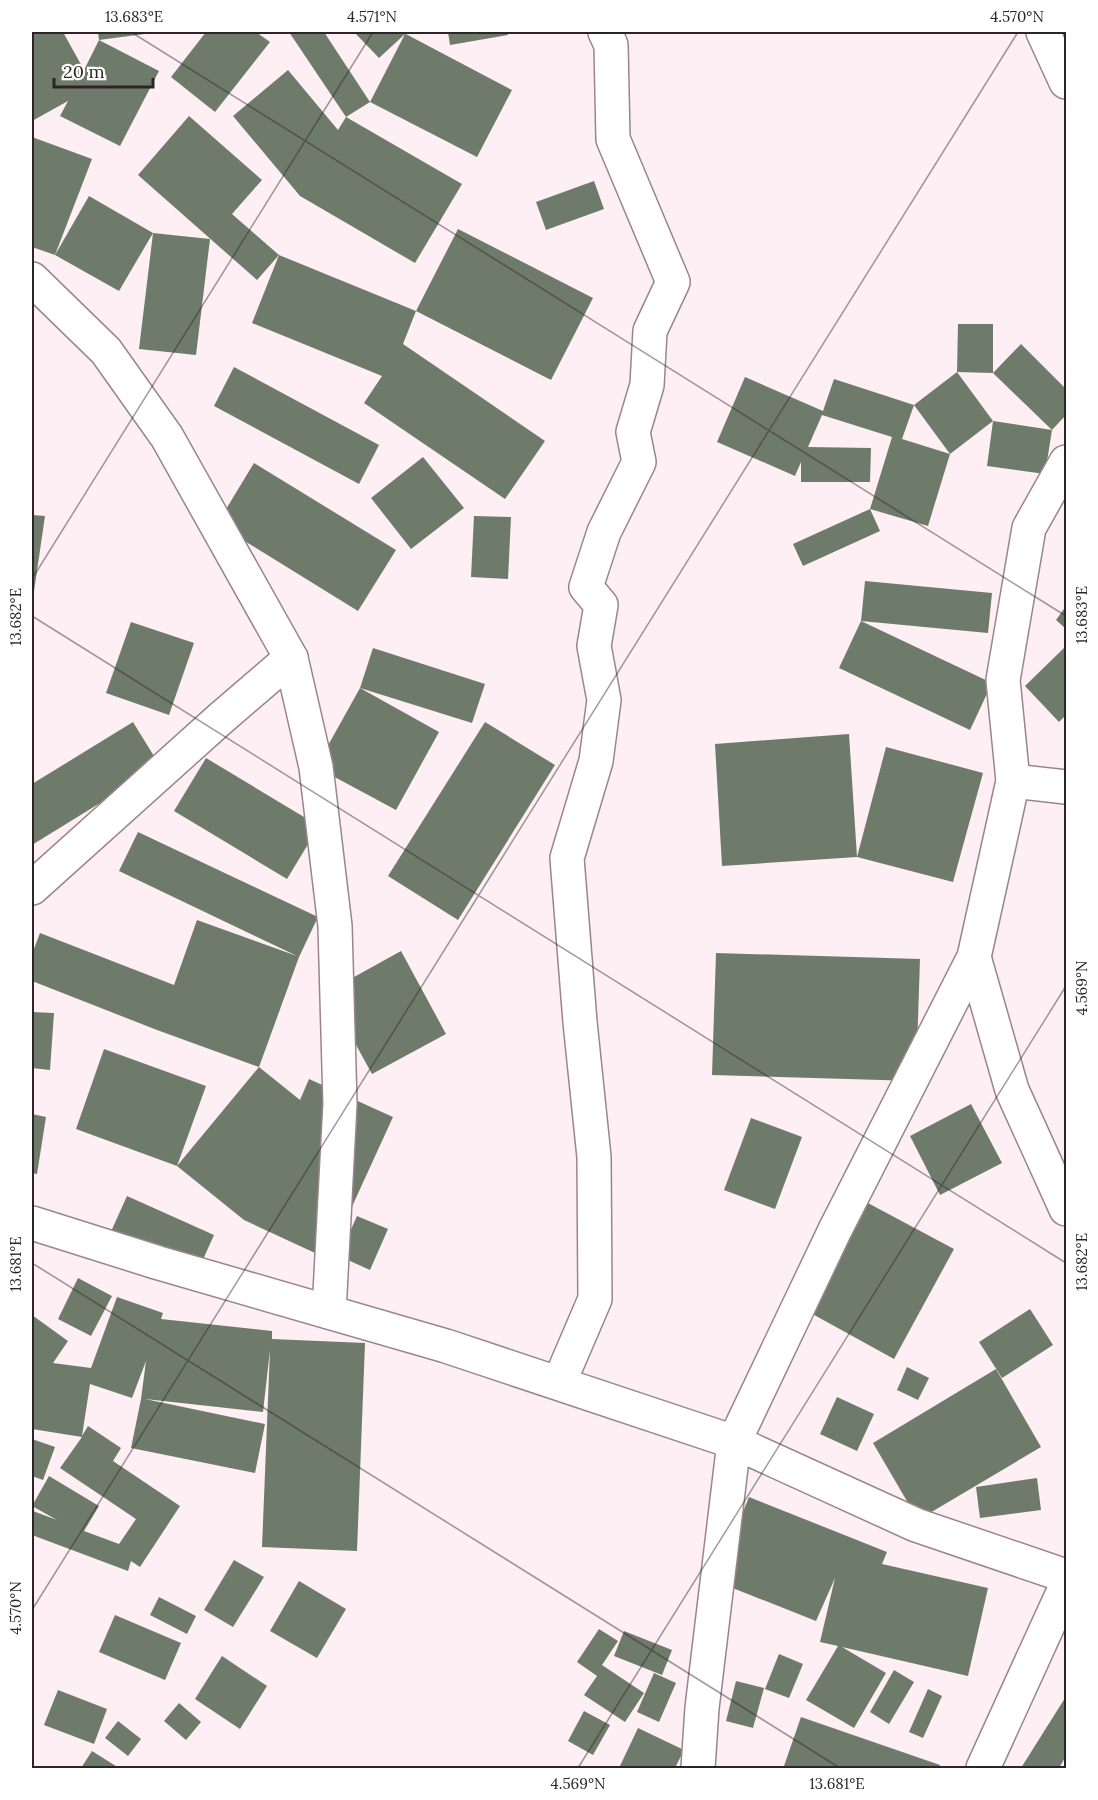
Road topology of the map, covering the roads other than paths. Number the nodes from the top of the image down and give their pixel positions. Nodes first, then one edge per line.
1 (605, 32) edge
2 (1043, 32) edge
3 (1066, 82) edge
4 (32, 279) edge
5 (1066, 462) edge
6 (291, 658) junction
7 (1014, 781) junction
8 (1066, 787) edge
9 (32, 888) edge
10 (974, 957) junction
11 (1066, 1209) edge
12 (32, 1223) edge
13 (329, 1312) junction
14 (559, 1383) junction
15 (734, 1442) junction
16 (1066, 1576) edge
17 (1066, 1586) edge
18 (698, 1768) edge
19 (983, 1768) edge

1 - 14 street
2 - 3 street
4 - 6 street
5 - 7 street
6 - 9 street
6 - 13 street
7 - 8 street
7 - 10 street
10 - 11 street
10 - 15 street
12 - 13 street
13 - 14 street
14 - 15 street
15 - 16 street
15 - 18 street
17 - 19 street

